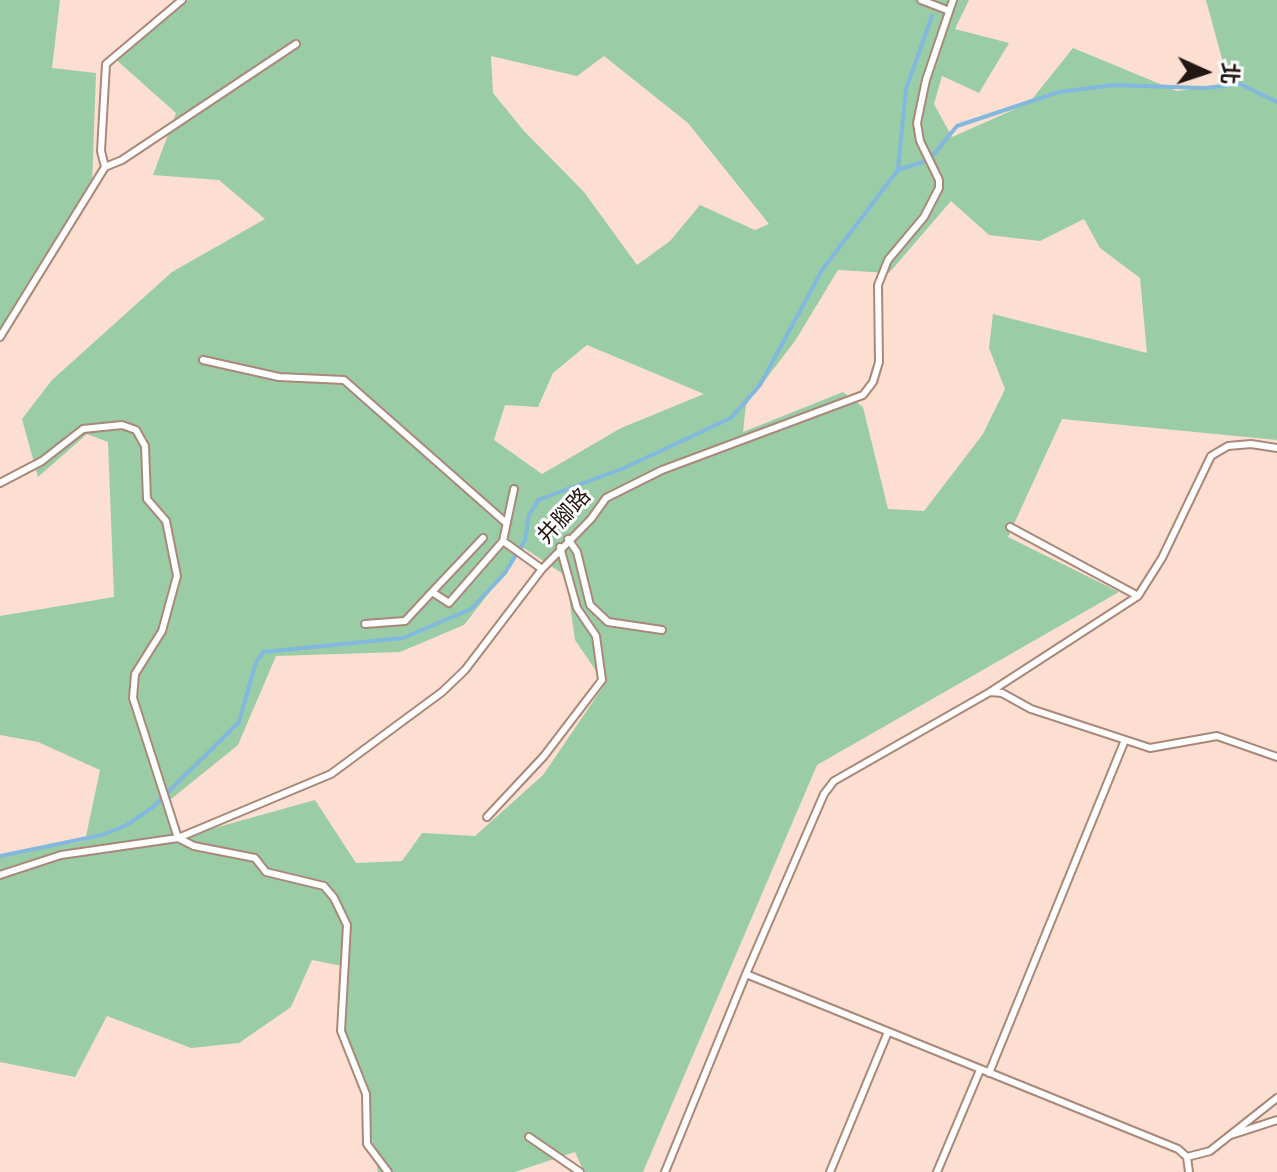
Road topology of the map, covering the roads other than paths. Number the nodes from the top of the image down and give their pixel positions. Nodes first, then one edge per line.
1 (182, 0) edge
2 (921, 0) edge
3 (953, 0) edge
4 (938, 3) edge
5 (947, 10) junction
6 (296, 44) dead end
7 (105, 167) junction
8 (0, 337) edge
9 (203, 360) dead end
10 (1277, 448) edge
11 (0, 483) edge
12 (514, 489) dead end
13 (505, 522) junction
14 (1010, 527) dead end
15 (483, 538) dead end
16 (568, 539) junction
17 (503, 541) junction
18 (560, 547) junction
19 (542, 569) junction
20 (432, 592) junction
21 (1138, 596) junction
22 (365, 624) dead end
23 (662, 630) dead end
24 (990, 692) junction
25 (1125, 740) junction
26 (1277, 757) edge
27 (487, 817) dead end
28 (178, 838) junction
29 (0, 875) edge
30 (746, 974) junction
31 (888, 1032) junction
32 (980, 1070) junction
33 (989, 1073) junction
34 (1277, 1098) edge
35 (1277, 1120) edge
36 (1229, 1136) junction
37 (529, 1137) dead end
38 (1187, 1157) junction
39 (388, 1172) edge
40 (580, 1172) edge
41 (665, 1172) edge
42 (830, 1172) edge
43 (937, 1172) edge
44 (1189, 1172) edge

1 - 7 lane
2 - 4 lane
3 - 5 lane, 井腳路
4 - 5 lane
5 - 16 lane, 井腳路
6 - 7 lane
7 - 8 lane
9 - 13 lane
10 - 21 lane
11 - 28 lane
12 - 13 lane
13 - 17 lane
14 - 21 lane
15 - 20 lane
16 - 18 lane, 井腳路
16 - 23 lane
17 - 19 lane
17 - 20 lane
18 - 19 lane, 井腳路
18 - 27 lane
19 - 28 lane, 井腳路
20 - 22 lane
21 - 24 lane
24 - 25 lane
24 - 30 lane
25 - 26 lane
25 - 33 lane
28 - 29 lane, 井腳路
28 - 39 lane
30 - 31 lane
30 - 41 lane
31 - 32 lane
31 - 42 lane
32 - 33 lane
32 - 43 lane
33 - 38 lane
34 - 36 lane
35 - 36 lane
36 - 38 lane
37 - 40 lane
38 - 44 lane

